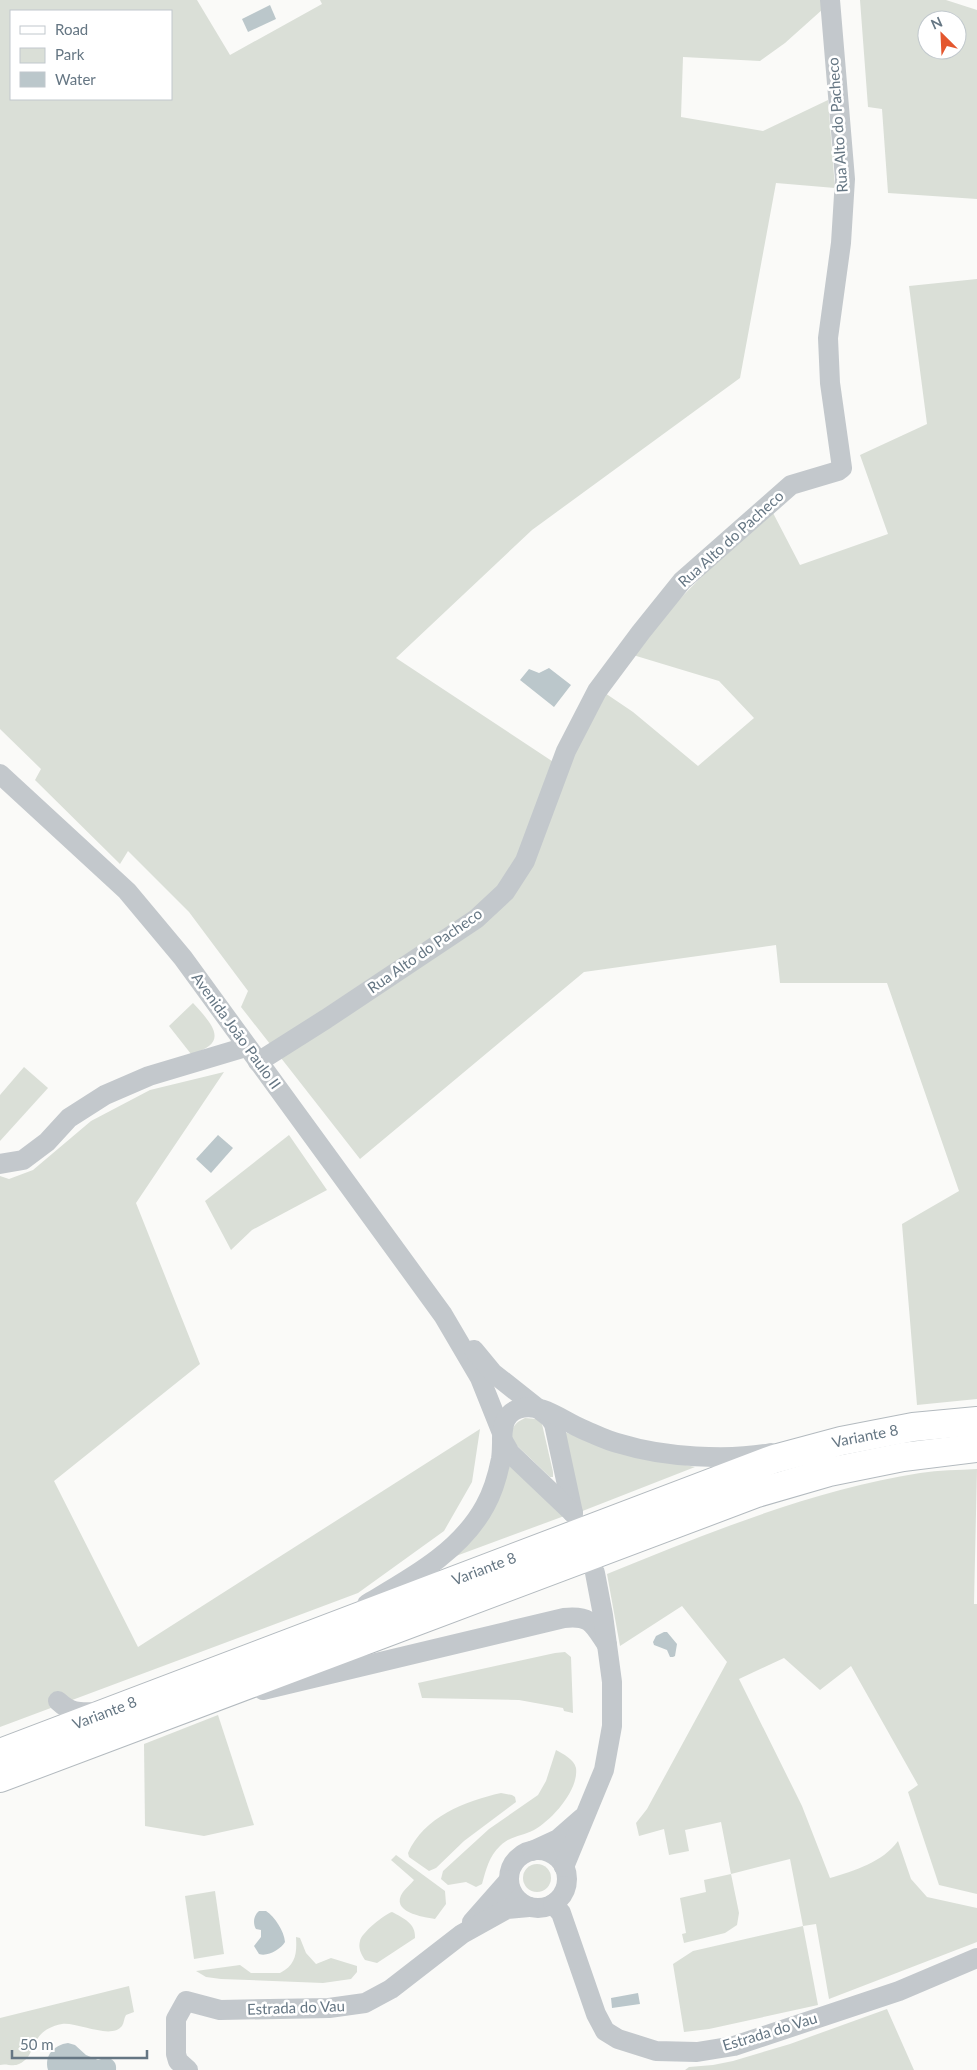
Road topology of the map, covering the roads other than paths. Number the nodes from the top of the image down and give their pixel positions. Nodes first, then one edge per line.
1 (830, 0) edge
2 (0, 774) edge
3 (252, 1054) junction
4 (0, 1164) edge
5 (443, 1314) junction
6 (542, 1410) junction
7 (977, 1422) edge
8 (502, 1436) junction
9 (841, 1441) junction
10 (977, 1448) edge
11 (564, 1618) junction
12 (607, 1644) junction
13 (264, 1652) junction
14 (193, 1706) junction
15 (0, 1753) edge
16 (0, 1778) edge
17 (584, 1817) junction
18 (532, 1851) junction
19 (564, 1867) junction
20 (508, 1880) junction
21 (553, 1904) junction
22 (529, 1907) junction
23 (462, 1934) junction
24 (977, 1958) edge
25 (188, 2070) edge

1 - 3 street, Rua Alto do Pacheco
2 - 3 street, Avenida João Paulo II
3 - 4 street
3 - 5 street, Avenida João Paulo II
5 - 6 street
5 - 8 street
6 - 8 street
6 - 8 street
6 - 9 street
7 - 9 main road, Variante 8
8 - 13 street
9 - 13 main road, Variante 8
10 - 14 main road, Variante 8
11 - 12 street
11 - 12 street
11 - 14 street
12 - 17 street
13 - 15 main road, Variante 8
14 - 16 main road, Variante 8
17 - 18 street
17 - 19 street
18 - 19 street
18 - 20 street
19 - 21 street
20 - 22 street
20 - 23 street, Estrada do Vau
21 - 22 street
21 - 24 street, Estrada do Vau
22 - 23 street, Estrada do Vau
23 - 25 street, Estrada do Vau

